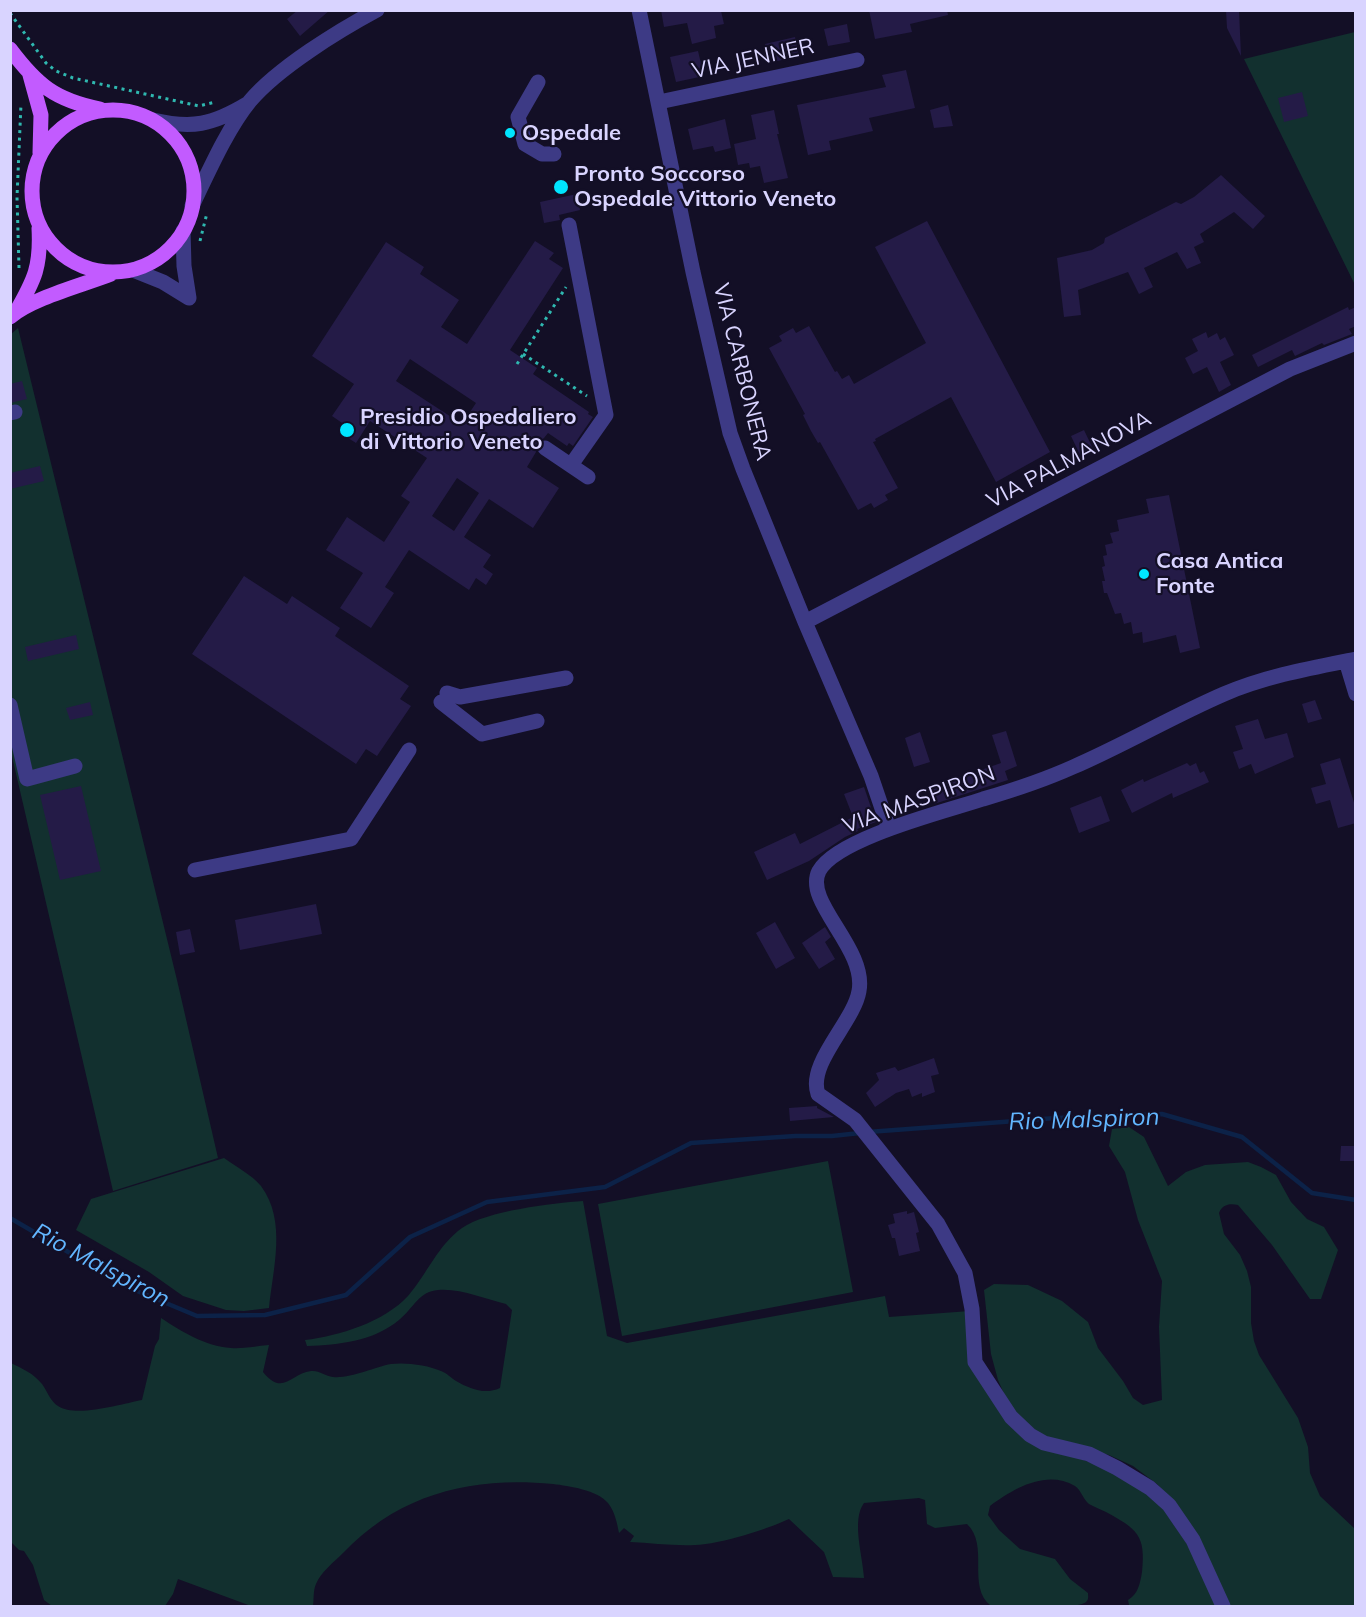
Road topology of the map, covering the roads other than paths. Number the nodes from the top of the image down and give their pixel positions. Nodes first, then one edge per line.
1 (377, 10) edge
2 (639, 10) edge
3 (10, 49) edge
4 (857, 60) dead end
5 (30, 75) junction
6 (538, 82) dead end
7 (249, 102) junction
8 (659, 102) junction
9 (106, 110) junction
10 (153, 120) junction
11 (554, 154) dead end
12 (39, 156) junction
13 (192, 206) junction
14 (39, 225) junction
15 (569, 225) dead end
16 (183, 231) junction
17 (133, 270) junction
18 (117, 272) junction
19 (13, 315) edge
20 (1356, 343) edge
21 (545, 448) dead end
22 (571, 465) junction
23 (588, 477) dead end
24 (805, 622) junction
25 (1351, 660) edge
26 (566, 678) dead end
27 (1356, 694) edge
28 (10, 705) edge
29 (537, 721) dead end
30 (409, 750) dead end
31 (75, 766) dead end
32 (889, 829) junction
33 (195, 870) dead end
34 (1223, 1606) edge

1 - 7 street
2 - 8 street, VIA CARBONERA
3 - 5 main road
4 - 8 street, VIA JENNER
5 - 9 main road
5 - 12 main road
6 - 11 street
7 - 10 street
7 - 13 street
8 - 24 street, VIA CARBONERA
9 - 10 main road
9 - 12 main road
10 - 13 main road
12 - 14 main road
13 - 16 main road
14 - 18 main road
14 - 19 main road
15 - 22 street
16 - 17 main road
16 - 17 street
17 - 18 main road
18 - 19 main road
20 - 24 street, VIA PALMANOVA
21 - 22 street
22 - 23 street
24 - 32 street, VIA CARBONERA
25 - 27 street
25 - 32 street, VIA MASPIRON
26 - 29 street
28 - 31 street
30 - 33 street
32 - 34 street, VIA MASPIRON

